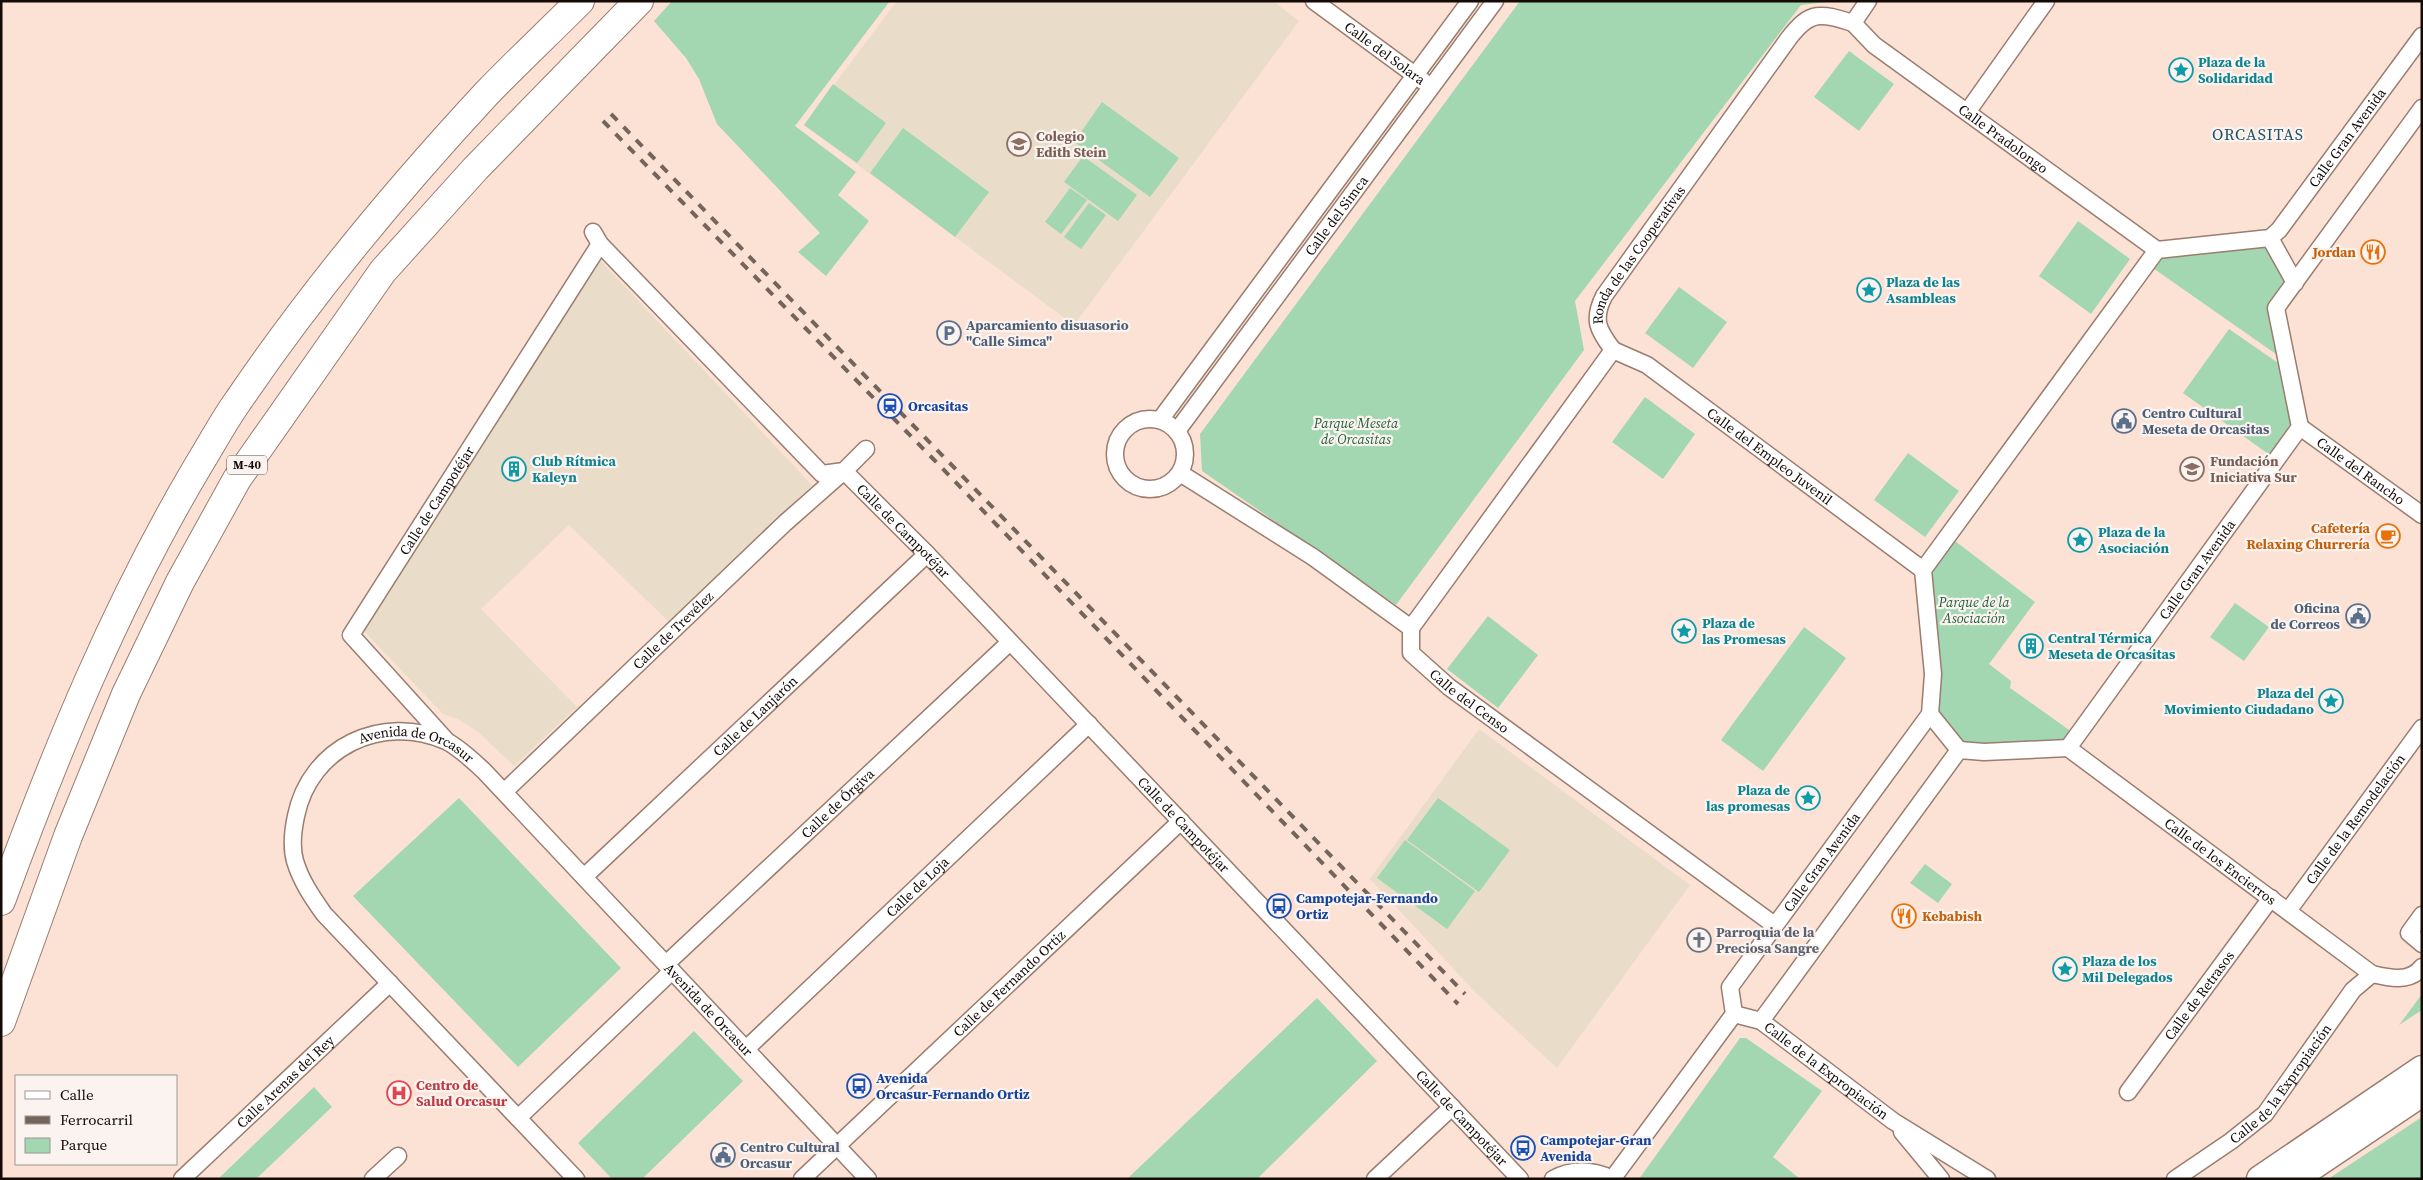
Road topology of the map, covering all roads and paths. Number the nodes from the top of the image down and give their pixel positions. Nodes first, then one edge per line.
1 (580, 1) edge
2 (639, 1) edge
3 (1314, 1) edge
4 (1470, 1) edge
5 (1495, 1) edge
6 (1868, 1) edge
7 (2046, 1) edge
8 (1853, 23) junction
9 (2422, 36) edge
10 (1414, 76) junction
11 (1432, 87) junction
12 (2422, 108) edge
13 (1968, 111) junction
14 (2270, 238) junction
15 (2157, 250) junction
16 (2295, 283) junction
17 (1613, 350) junction
18 (1160, 420) junction
19 (2300, 427) junction
20 (1177, 431) junction
21 (866, 449) dead end
22 (844, 471) junction
23 (1180, 473) junction
24 (2422, 515) edge
25 (927, 554) junction
26 (1923, 570) junction
27 (1411, 628) junction
28 (1010, 642) junction
29 (1930, 714) junction
30 (1089, 724) junction
31 (2422, 728) edge
32 (447, 742) junction
33 (2068, 748) junction
34 (1959, 750) junction
35 (504, 792) junction
36 (1181, 821) junction
37 (584, 877) junction
38 (2270, 898) junction
39 (1, 901) edge
40 (2288, 911) junction
41 (2422, 915) edge
42 (1773, 924) junction
43 (2422, 944) edge
44 (2422, 967) edge
45 (669, 968) junction
46 (2372, 974) junction
47 (390, 983) junction
48 (1734, 1014) junction
49 (1761, 1021) junction
50 (1, 1022) edge
51 (746, 1049) junction
52 (2422, 1070) edge
53 (2128, 1092) dead end
54 (2422, 1093) edge
55 (1452, 1107) junction
56 (518, 1118) junction
57 (1893, 1121) junction
58 (837, 1146) junction
59 (398, 1156) dead end
60 (570, 1177) edge
61 (1613, 1178) edge
62 (182, 1179) edge
63 (373, 1179) edge
64 (802, 1179) edge
65 (868, 1179) edge
66 (1375, 1179) edge
67 (1520, 1179) edge
68 (1553, 1179) edge
69 (1941, 1179) edge
70 (1987, 1179) edge
71 (2174, 1179) edge
72 (2260, 1179) edge
73 (2294, 1179) edge

1 - 39 highway, M-40
2 - 50 highway, M-40
3 - 10 street, Calle del Solara
4 - 10 street, Calle del Simca
5 - 11 street, Calle del Simca
6 - 8 street
7 - 13 street
8 - 13 street, Calle Pradolongo
8 - 17 street, Ronda de las Cooperativas
9 - 14 street, Calle Gran Avenida
10 - 11 street, Calle del Solara
10 - 18 street, Calle del Simca
11 - 20 street, Calle del Simca
12 - 16 street
13 - 15 street, Calle Pradolongo
14 - 15 street
14 - 16 street
15 - 26 street
16 - 19 street
17 - 26 street, Calle del Empleo Juvenil
17 - 27 street, Ronda de las Cooperativas
18 - 20 street
18 - 23 street
19 - 24 street, Calle del Rancho
19 - 33 street, Calle Gran Avenida
20 - 23 street
21 - 22 street
22 - 25 street, Calle de Campotéjar
22 - 32 street, Calle de Campotéjar
22 - 35 street, Calle de Trevélez
23 - 27 street
25 - 28 street, Calle de Campotéjar
25 - 37 street, Calle de Lanjarón
26 - 29 street
27 - 42 street, Calle del Censo
28 - 30 street, Calle de Campotéjar
28 - 45 street, Calle de Órgiva
29 - 34 street
29 - 42 street, Calle Gran Avenida
30 - 36 street, Calle de Campotéjar
30 - 51 street, Calle de Loja
31 - 40 street, Calle de la Remodelación
32 - 35 street, Avenida de Orcasur
32 - 47 street, Avenida de Orcasur
33 - 34 street
33 - 38 street, Calle de los Encierros
34 - 49 street
35 - 37 street, Avenida de Orcasur
36 - 55 street, Calle de Campotéjar
36 - 58 street, Calle de Fernando Ortiz
37 - 45 street, Avenida de Orcasur
38 - 40 street, Calle de los Encierros
38 - 53 street, Calle de Retrasos
40 - 46 street, Calle de los Encierros
41 - 43 street
42 - 48 street, Calle Gran Avenida
44 - 46 street
45 - 51 street, Avenida de Orcasur
45 - 56 street, Calle de Órgiva
46 - 71 street, Calle de la Expropiación
47 - 56 street, Avenida de Orcasur
47 - 62 street, Calle Arenas del Rey
48 - 49 street
48 - 61 street
49 - 57 street, Calle de la Expropiación
51 - 58 street, Avenida de Orcasur
52 - 72 main road
54 - 73 main road
55 - 66 street
55 - 67 street, Calle de Campotéjar
56 - 60 street, Avenida de Orcasur
57 - 69 street, Calle de la Expropiación
57 - 70 street, Calle de la Expropiación
58 - 64 street, Calle de Fernando Ortiz
58 - 65 street, Avenida de Orcasur
59 - 63 street
61 - 68 street

